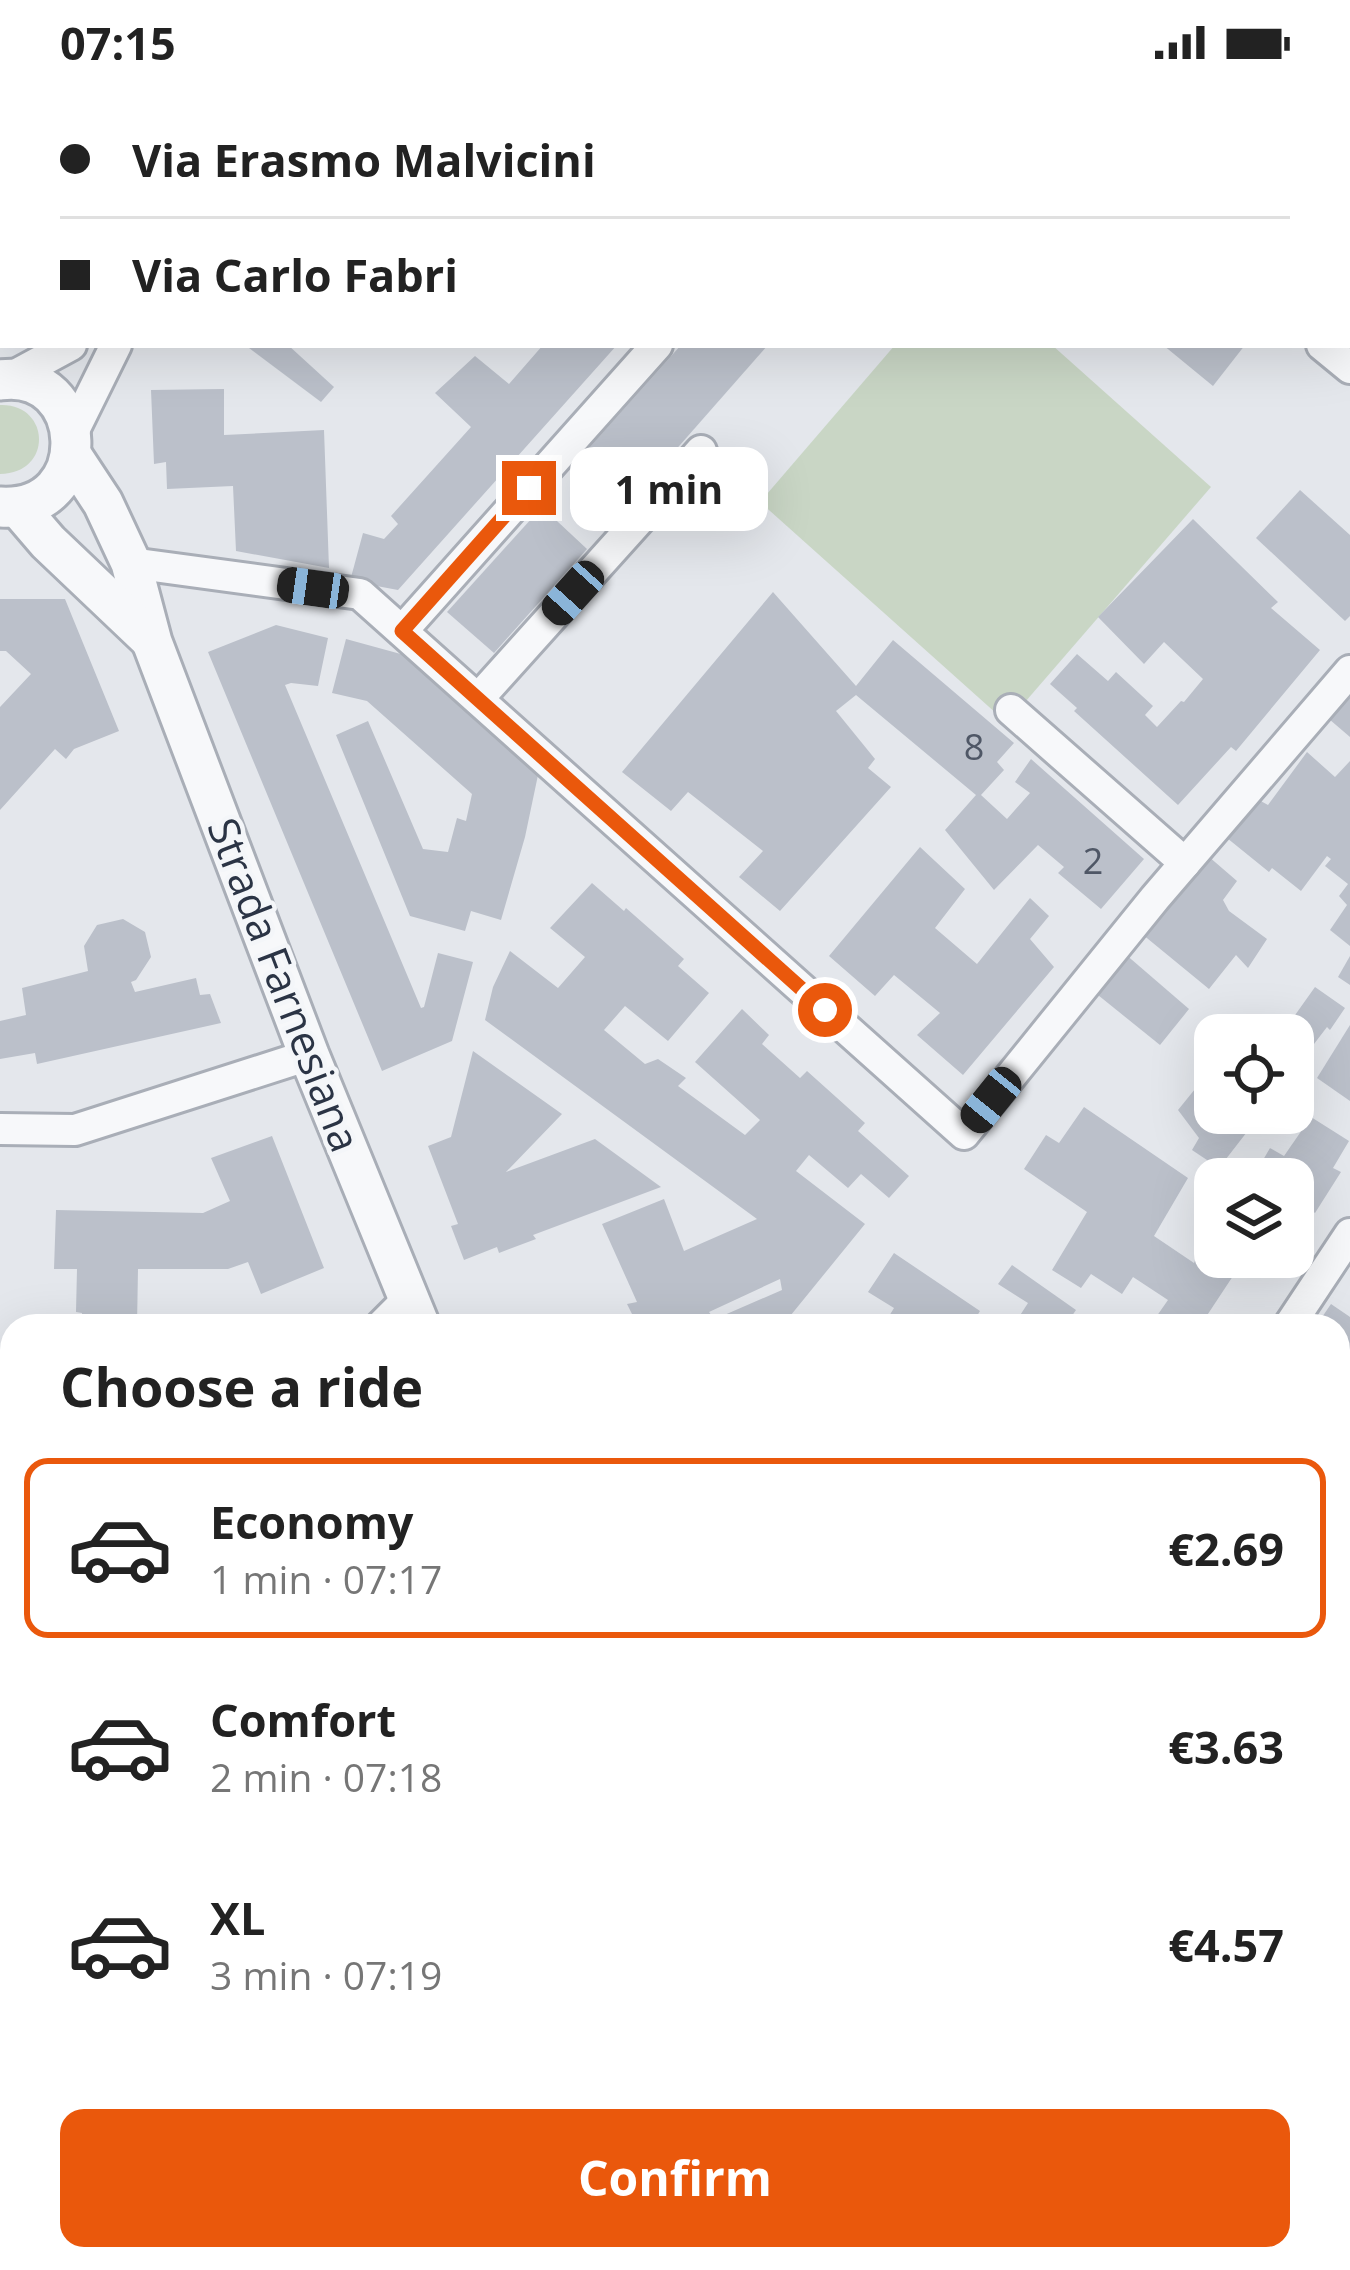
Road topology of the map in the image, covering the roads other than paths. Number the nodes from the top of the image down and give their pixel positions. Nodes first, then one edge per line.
1 (65, 348) edge
2 (115, 348) edge
3 (654, 348) edge
4 (1326, 348) edge
5 (1350, 368) edge
6 (5, 379) edge
7 (72, 445) junction
8 (701, 451) dead end
9 (9, 507) edge
10 (130, 563) junction
11 (402, 631) junction
12 (152, 642) junction
13 (1350, 671) edge
14 (478, 699) junction
15 (1011, 710) dead end
16 (1185, 862) junction
17 (310, 1055) junction
18 (0, 1129) edge
19 (1350, 1234) edge
20 (402, 1314) edge
21 (1296, 1314) edge

1 - 6 street
2 - 7 street
3 - 11 street
4 - 5 street
6 - 7 street, Strada Farnesiana
7 - 9 street
7 - 10 street, Strada Farnesiana
8 - 14 street
9 - 12 street, Strada Farnesiana
10 - 11 street
10 - 12 street, Strada Farnesiana
11 - 14 street
12 - 17 street, Strada Farnesiana
13 - 16 street
14 - 16 street
15 - 16 street
17 - 18 street
17 - 20 street, Strada Farnesiana
19 - 21 street

